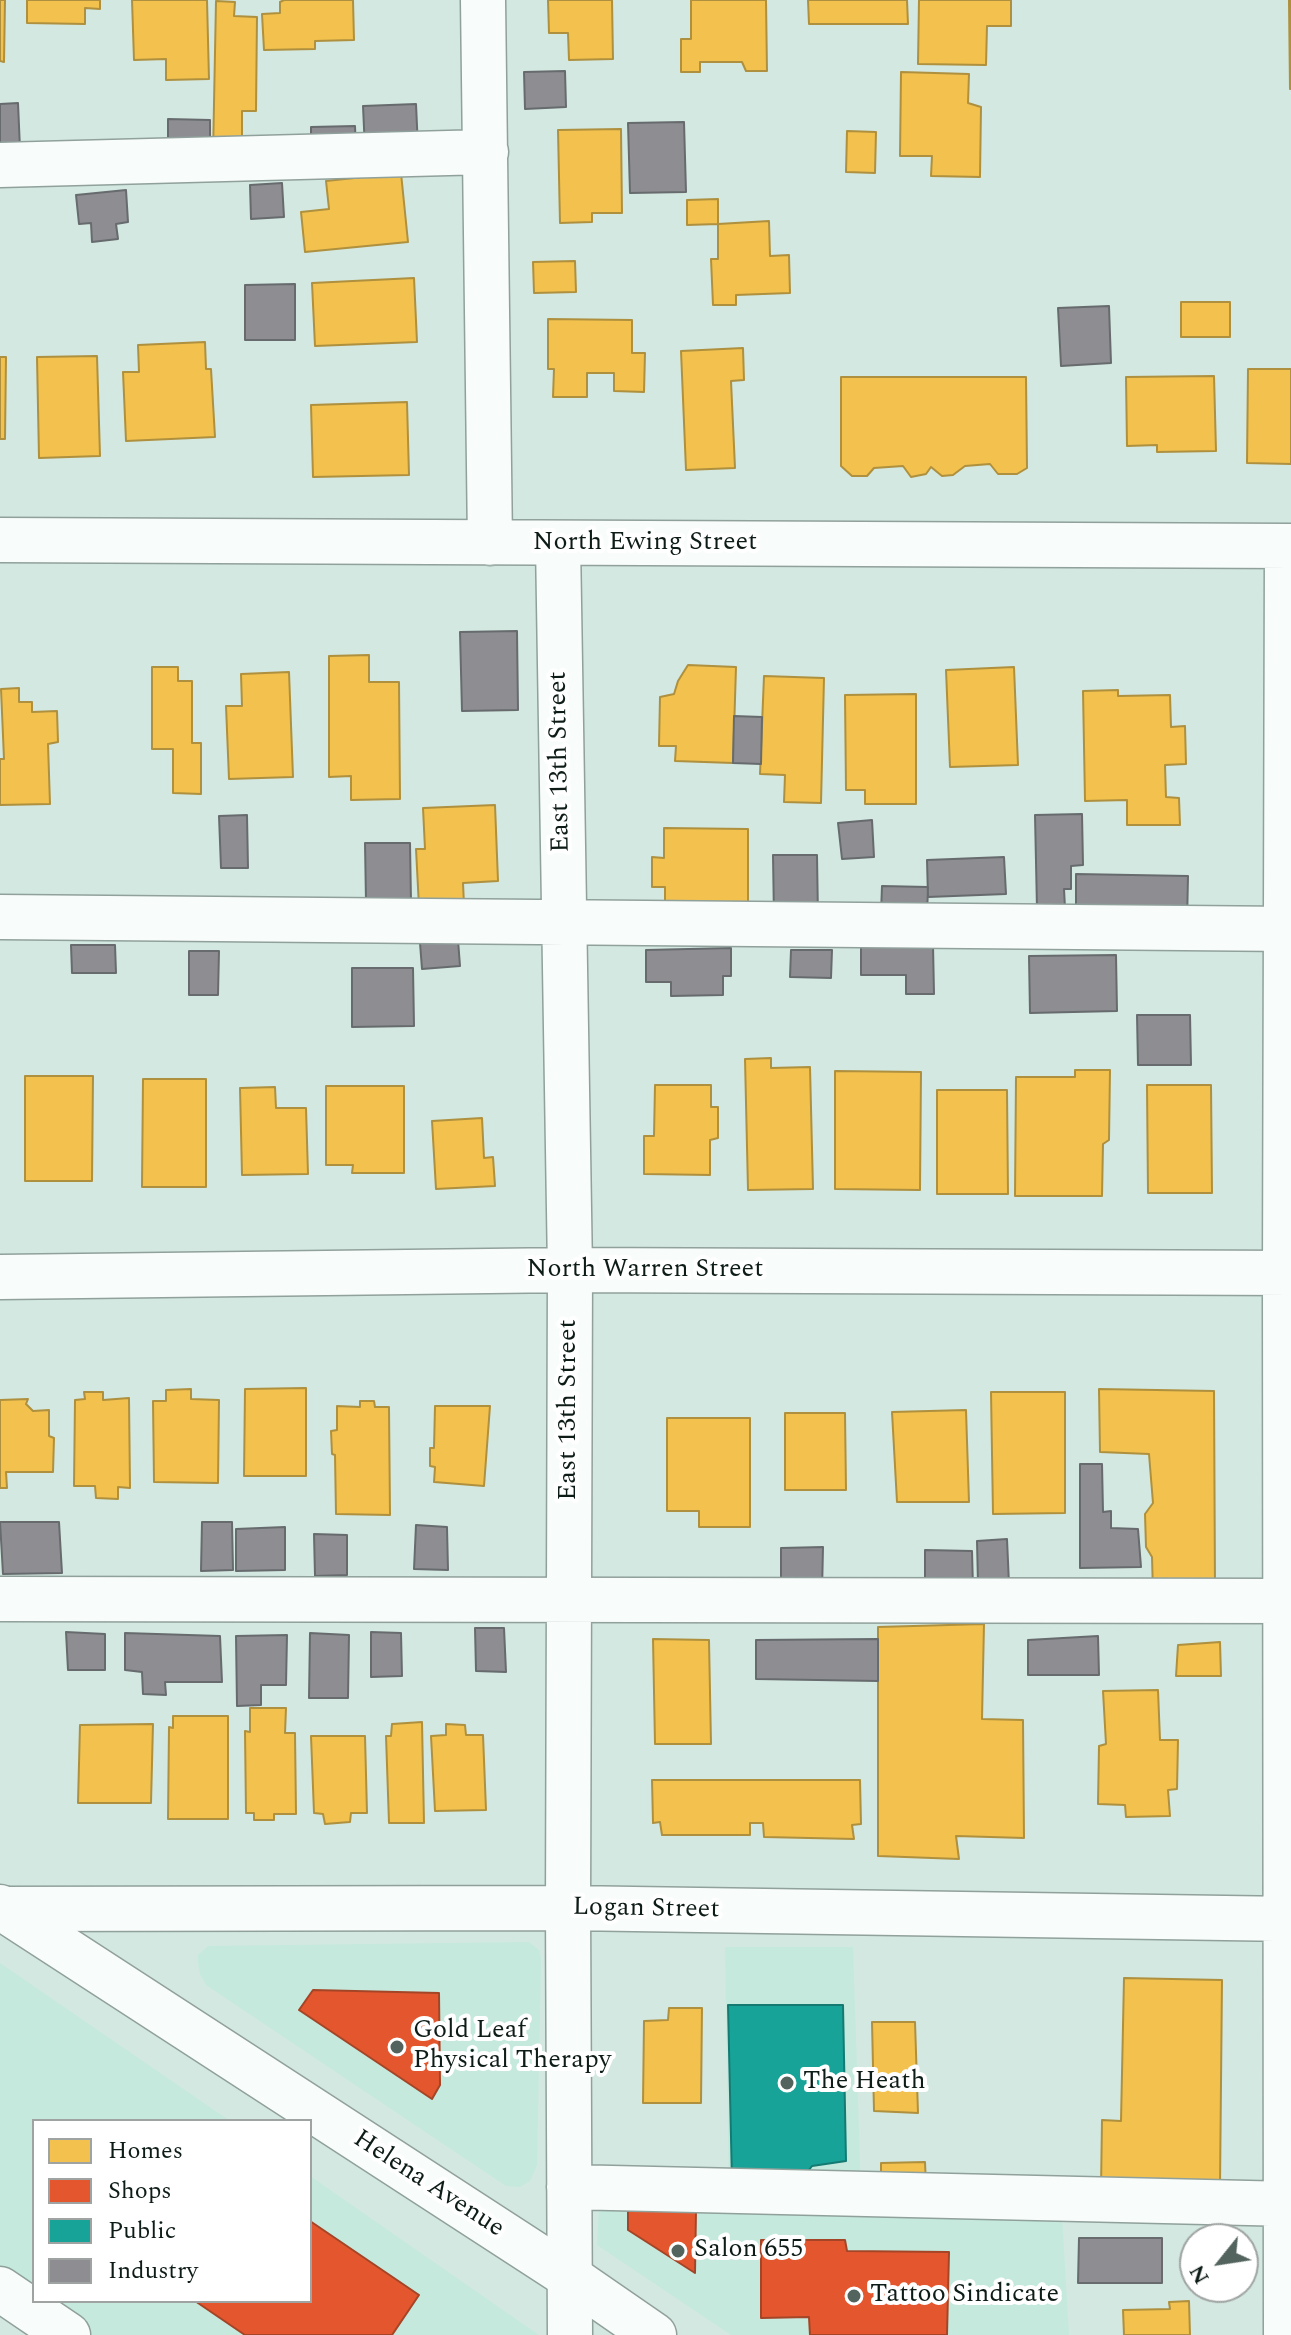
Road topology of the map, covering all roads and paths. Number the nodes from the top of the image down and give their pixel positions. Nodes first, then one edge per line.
1 (483, 0) edge
2 (486, 152) junction
3 (0, 165) edge
4 (0, 540) edge
5 (490, 543) junction
6 (558, 543) junction
7 (1289, 546) edge
8 (0, 917) edge
9 (564, 922) junction
10 (1288, 929) edge
11 (570, 1270) junction
12 (1288, 1273) edge
13 (0, 1277) edge
14 (0, 1599) edge
15 (569, 1599) junction
16 (1288, 1601) edge
17 (1, 1908) edge
18 (568, 1908) junction
19 (1288, 1919) edge
20 (569, 2187) junction
21 (1289, 2204) edge
22 (570, 2277) junction
23 (0, 2289) edge
24 (68, 2335) edge
25 (570, 2335) edge
26 (654, 2335) edge
27 (1286, 2335) edge

1 - 2 street
2 - 3 street
2 - 5 street
4 - 5 street, North Ewing Street
5 - 6 street, North Ewing Street
6 - 7 street, North Ewing Street
6 - 9 street, East 13th Street
7 - 10 street
8 - 9 street
9 - 10 street
9 - 11 street, East 13th Street
10 - 12 street
11 - 12 street, North Warren Street
11 - 13 street, North Warren Street
11 - 15 street, East 13th Street
12 - 16 street
14 - 15 street
15 - 16 street
15 - 18 street, East 13th Street
16 - 19 street
17 - 18 street, Logan Street
17 - 22 street, Helena Avenue
18 - 19 street, Logan Street
18 - 20 street, East 13th Street
19 - 21 street
20 - 21 street
20 - 22 street, East 13th Street
21 - 27 street
22 - 25 street, East 13th Street
22 - 26 street, Helena Avenue
23 - 24 street

